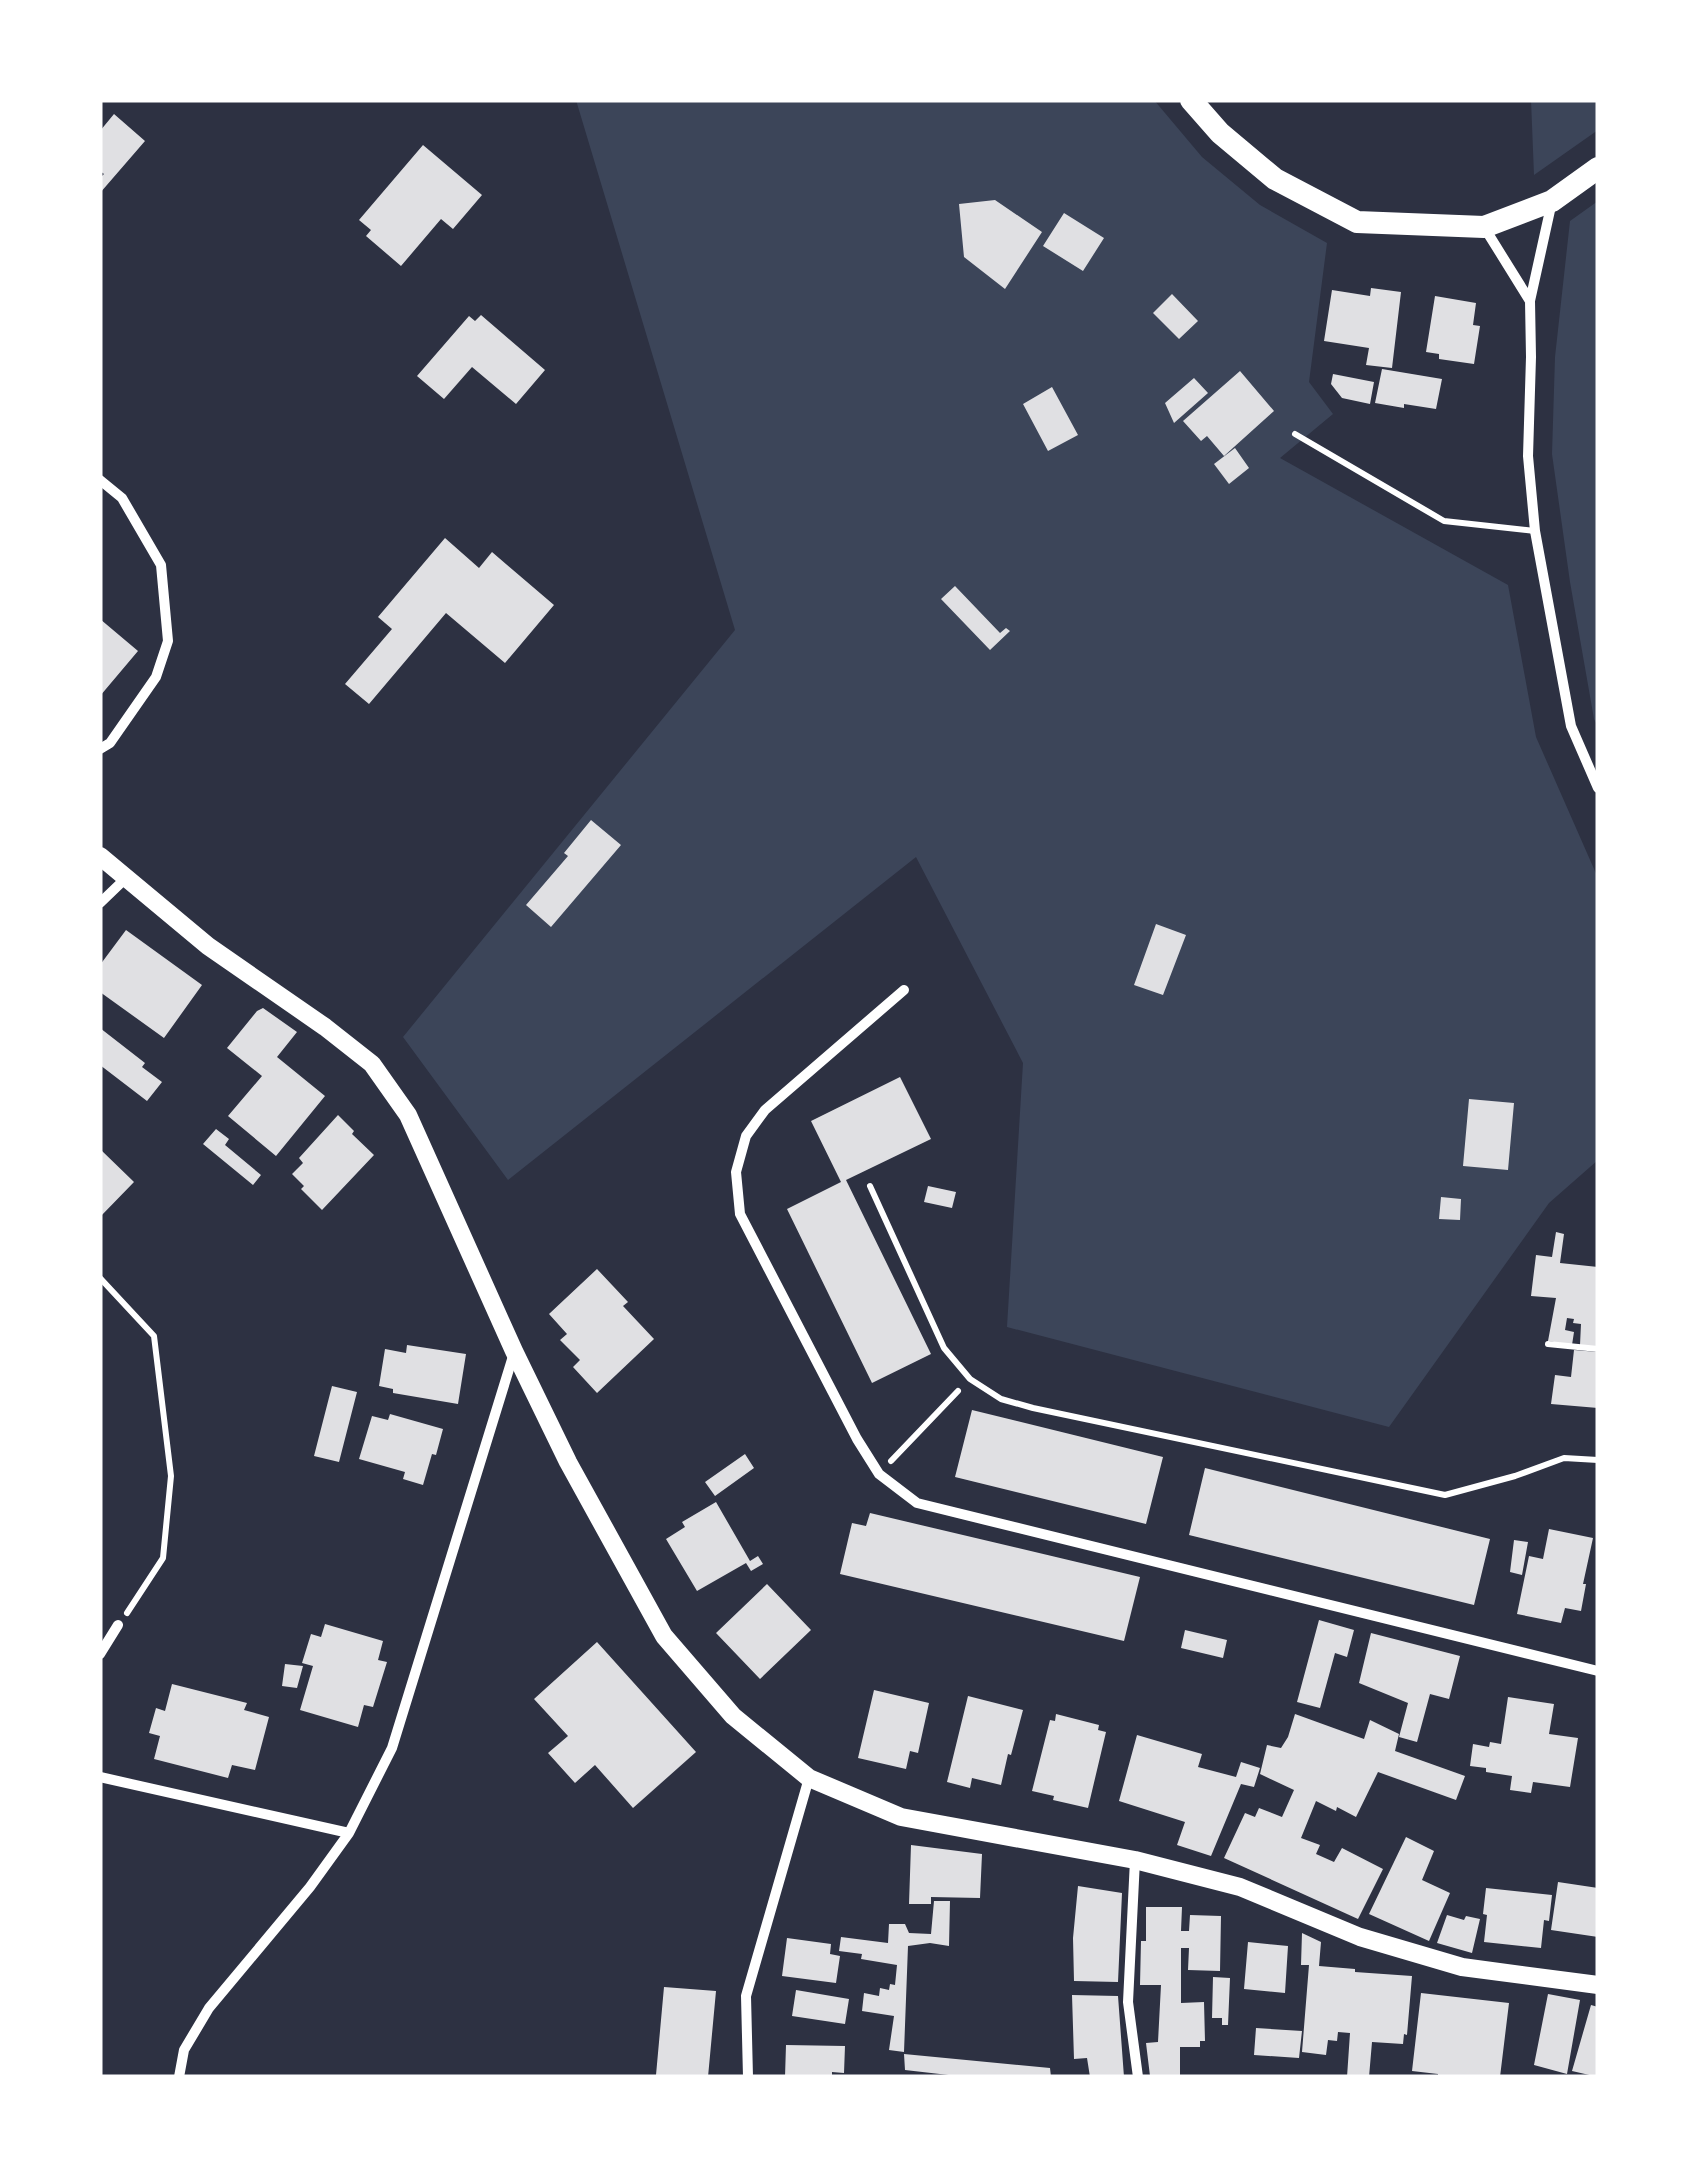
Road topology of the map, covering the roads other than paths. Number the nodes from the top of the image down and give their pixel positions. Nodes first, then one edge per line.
1 (1190, 100) edge
2 (1598, 168) edge
3 (1552, 201) junction
4 (1484, 226) junction
5 (1530, 301) junction
6 (1295, 434) dead end
7 (100, 480) edge
8 (1535, 531) junction
9 (100, 749) edge
10 (1598, 788) edge
11 (100, 856) edge
12 (126, 878) junction
13 (100, 903) edge
14 (904, 990) dead end
15 (870, 1186) dead end
16 (514, 1352) junction
17 (1598, 1460) edge
18 (118, 1625) road end
19 (100, 1654) edge
20 (1598, 1670) edge
21 (100, 1778) edge
22 (809, 1778) junction
23 (349, 1834) junction
24 (1135, 1860) junction
25 (1598, 1984) edge
26 (179, 2077) edge
27 (748, 2077) edge
28 (1138, 2077) edge

1 - 4 main road
2 - 3 main road
3 - 4 main road
3 - 5 street
4 - 5 street
5 - 8 street
6 - 8 lane
7 - 9 street
8 - 10 street
11 - 12 street
12 - 13 street
12 - 16 street
14 - 20 street
15 - 17 lane
16 - 22 street
16 - 23 street
18 - 19 street
21 - 23 street
22 - 24 street
22 - 27 street
23 - 26 street
24 - 25 street
24 - 28 street

